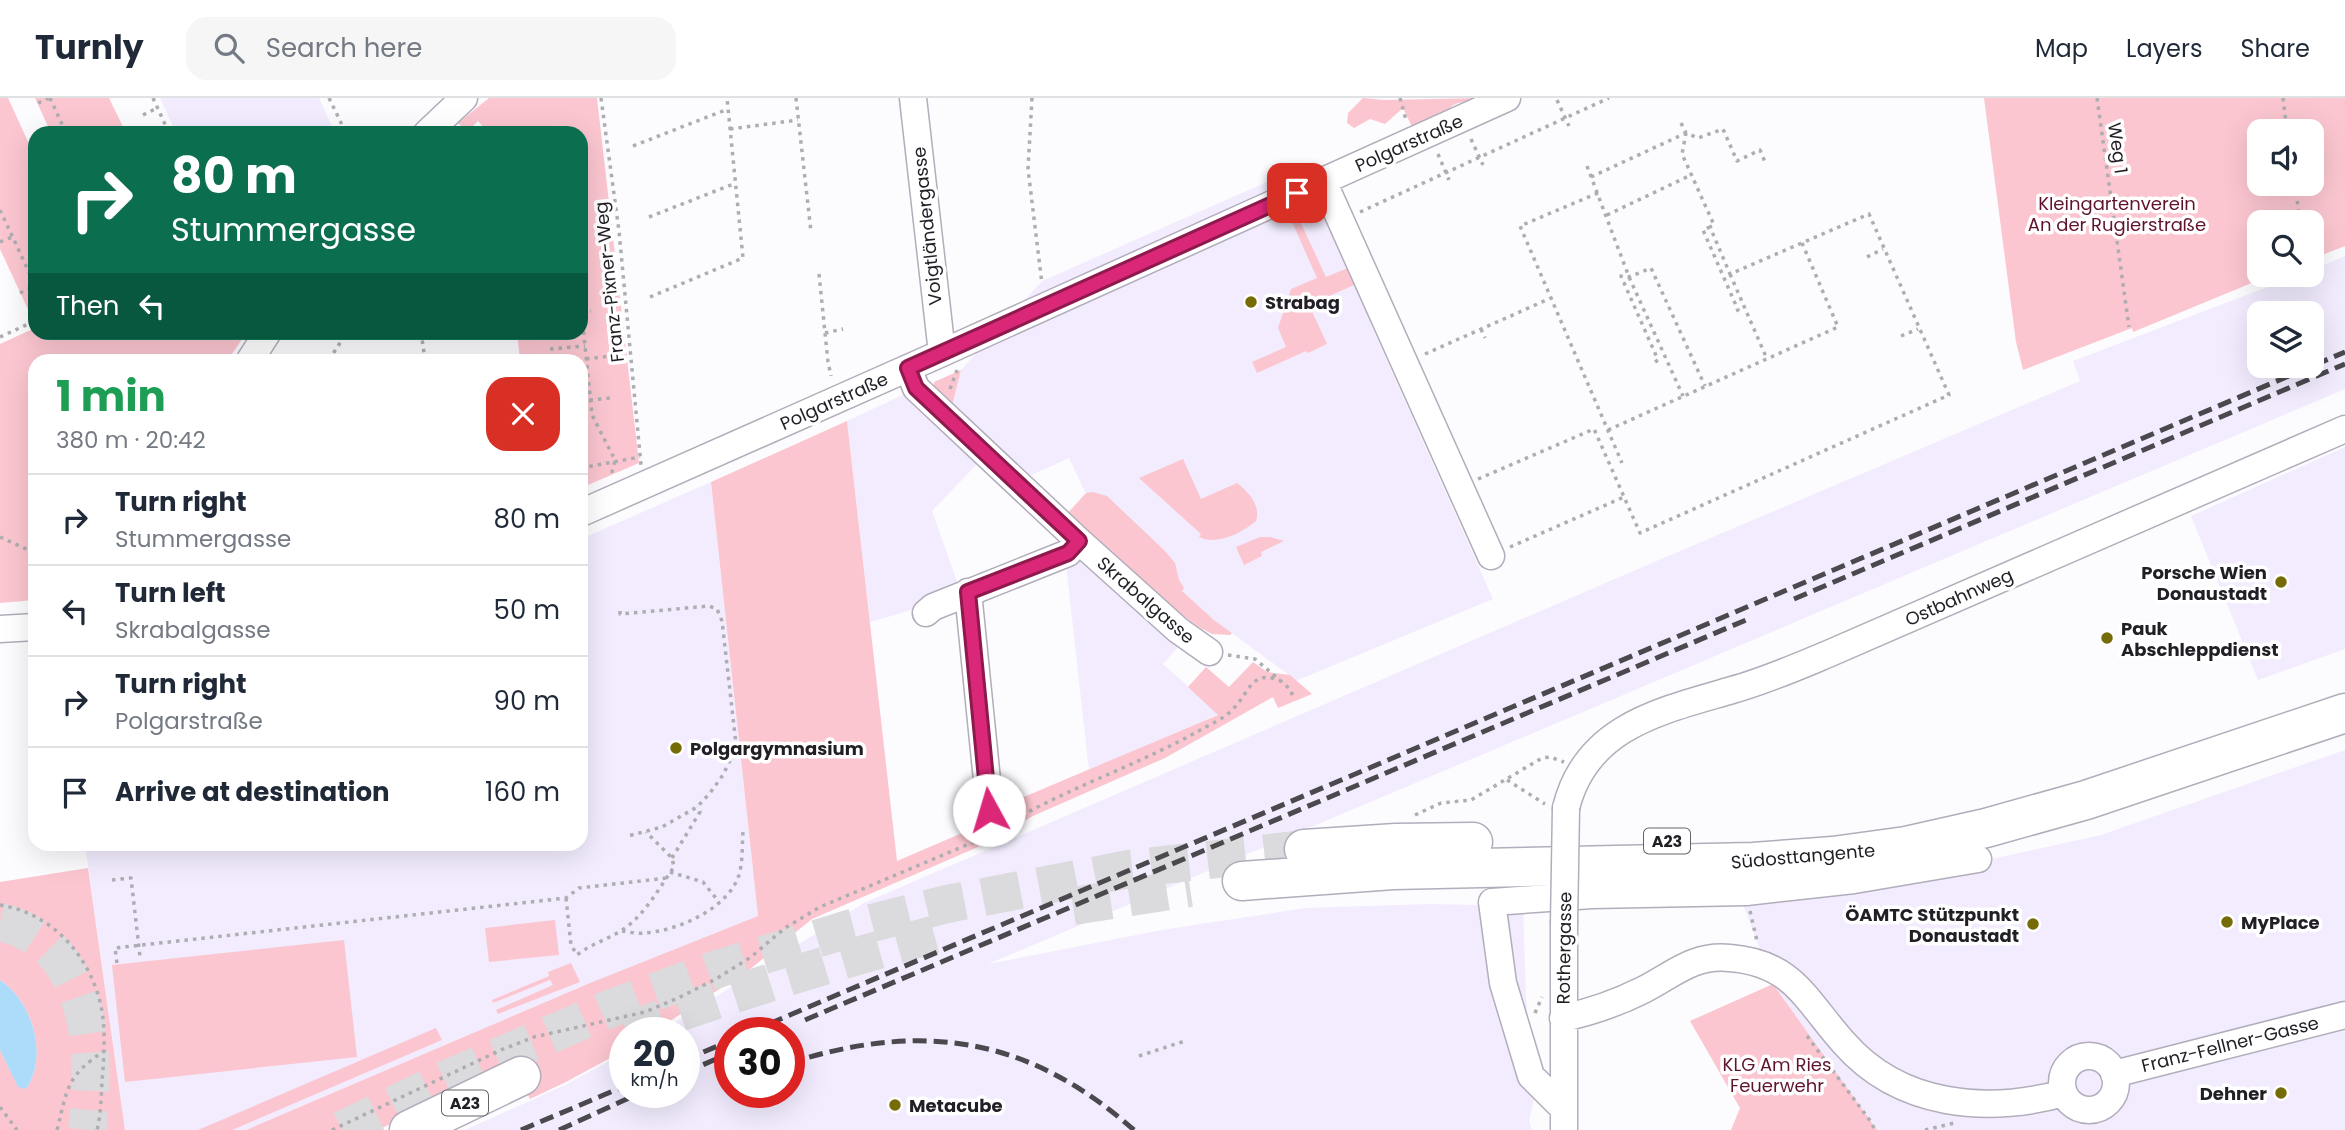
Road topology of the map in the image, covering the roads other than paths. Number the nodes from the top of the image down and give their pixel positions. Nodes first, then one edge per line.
1 (464, 98) edge
2 (913, 98) edge
3 (1507, 98) edge
4 (434, 126) edge
5 (1323, 181) junction
6 (949, 361) junction
7 (908, 368) junction
8 (2345, 429) edge
9 (588, 510) edge
10 (1079, 541) junction
11 (1491, 556) road end
12 (968, 592) junction
13 (926, 613) dead end
14 (28, 627) edge
15 (0, 629) edge
16 (1209, 652) road end
17 (2345, 690) edge
18 (2345, 713) edge
19 (1571, 766) joint
20 (989, 810) dead end
21 (1304, 849) tunnel mouth
22 (1978, 859) dead end
23 (1242, 881) dead end
24 (2345, 1015) edge
25 (1563, 1018) junction
26 (2114, 1074) junction
27 (521, 1076) dead end
28 (2064, 1093) junction
29 (1563, 1119) edge
30 (409, 1130) edge

1 - 4 street
2 - 6 street, Voigtländergasse
3 - 5 street, Polgarstraße
5 - 6 street, Polgarstraße
5 - 11 street
6 - 7 street, Polgarstraße
7 - 9 street, Polgarstraße
7 - 10 street, Skrabalgasse
8 - 19 street, Ostbahnweg
10 - 12 street
10 - 16 street, Skrabalgasse
12 - 13 street
12 - 20 street
14 - 15 street
17 - 21 highway, Südosttangente / A23
18 - 23 highway, Südosttangente / A23
19 - 25 street, Rothergasse, bridge
22 - 29 street
24 - 26 street, Franz-Fellner-Gasse
25 - 28 street
25 - 29 street, Rothergasse
26 - 28 street
26 - 28 street
27 - 30 highway, A23

